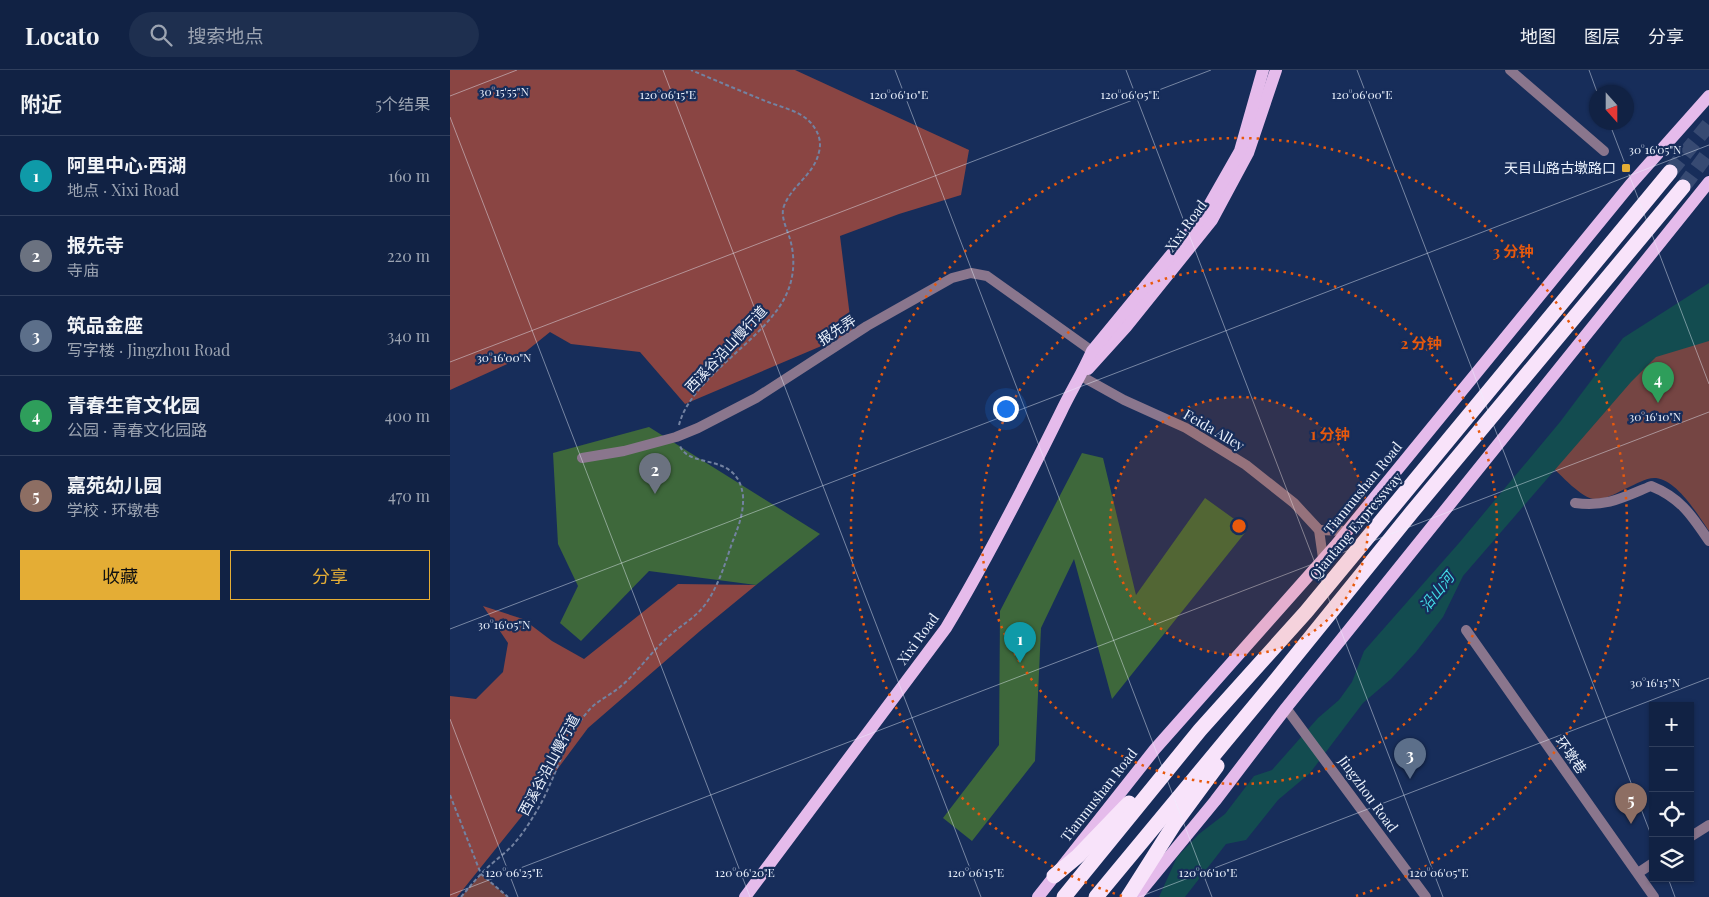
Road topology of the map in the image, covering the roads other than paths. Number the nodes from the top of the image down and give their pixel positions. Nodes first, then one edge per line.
1 (1263, 70) edge
2 (1276, 70) edge
3 (1510, 70) edge
4 (1709, 96) edge
5 (1604, 151) dead end
6 (1670, 172) tunnel mouth
7 (1709, 182) edge
8 (1683, 187) tunnel mouth
9 (1092, 350) junction
10 (1081, 376) junction
11 (582, 458) dead end
12 (1575, 502) dead end
13 (1319, 530) junction
14 (1346, 531) junction
15 (1709, 541) edge
16 (1323, 558) junction
17 (1466, 630) dead end
18 (1276, 680) junction
19 (1286, 708) junction
20 (1200, 730) junction
21 (1709, 825) edge
22 (1694, 834) edge
23 (1649, 866) edge
24 (1638, 873) junction
25 (1054, 876) junction
26 (745, 897) edge
27 (1038, 897) edge
28 (1064, 897) edge
29 (1096, 897) edge
30 (1128, 897) edge
31 (1136, 897) edge
32 (1426, 897) edge
33 (1654, 897) edge

1 - 9 main road, Xixi Road
2 - 10 main road, Xixi Road
3 - 5 street
4 - 14 main road, Tianmushan Road
6 - 20 highway, Qiantang Expressway
7 - 19 main road
8 - 18 highway
9 - 10 main road, Xixi Road
9 - 11 street, 报先弄
10 - 13 street, Feida Alley
10 - 26 main road, Xixi Road
12 - 15 street
13 - 14 street
13 - 16 street
14 - 16 main road, Tianmushan Road
16 - 25 main road, Tianmushan Road
17 - 24 street, 环墩巷
18 - 29 highway
18 - 30 highway
19 - 31 main road
19 - 32 street, Jingzhou Road
20 - 25 highway
20 - 28 highway, Qiantang Expressway
21 - 22 street
23 - 24 street
24 - 33 street, 环墩巷
25 - 27 main road, Tianmushan Road

